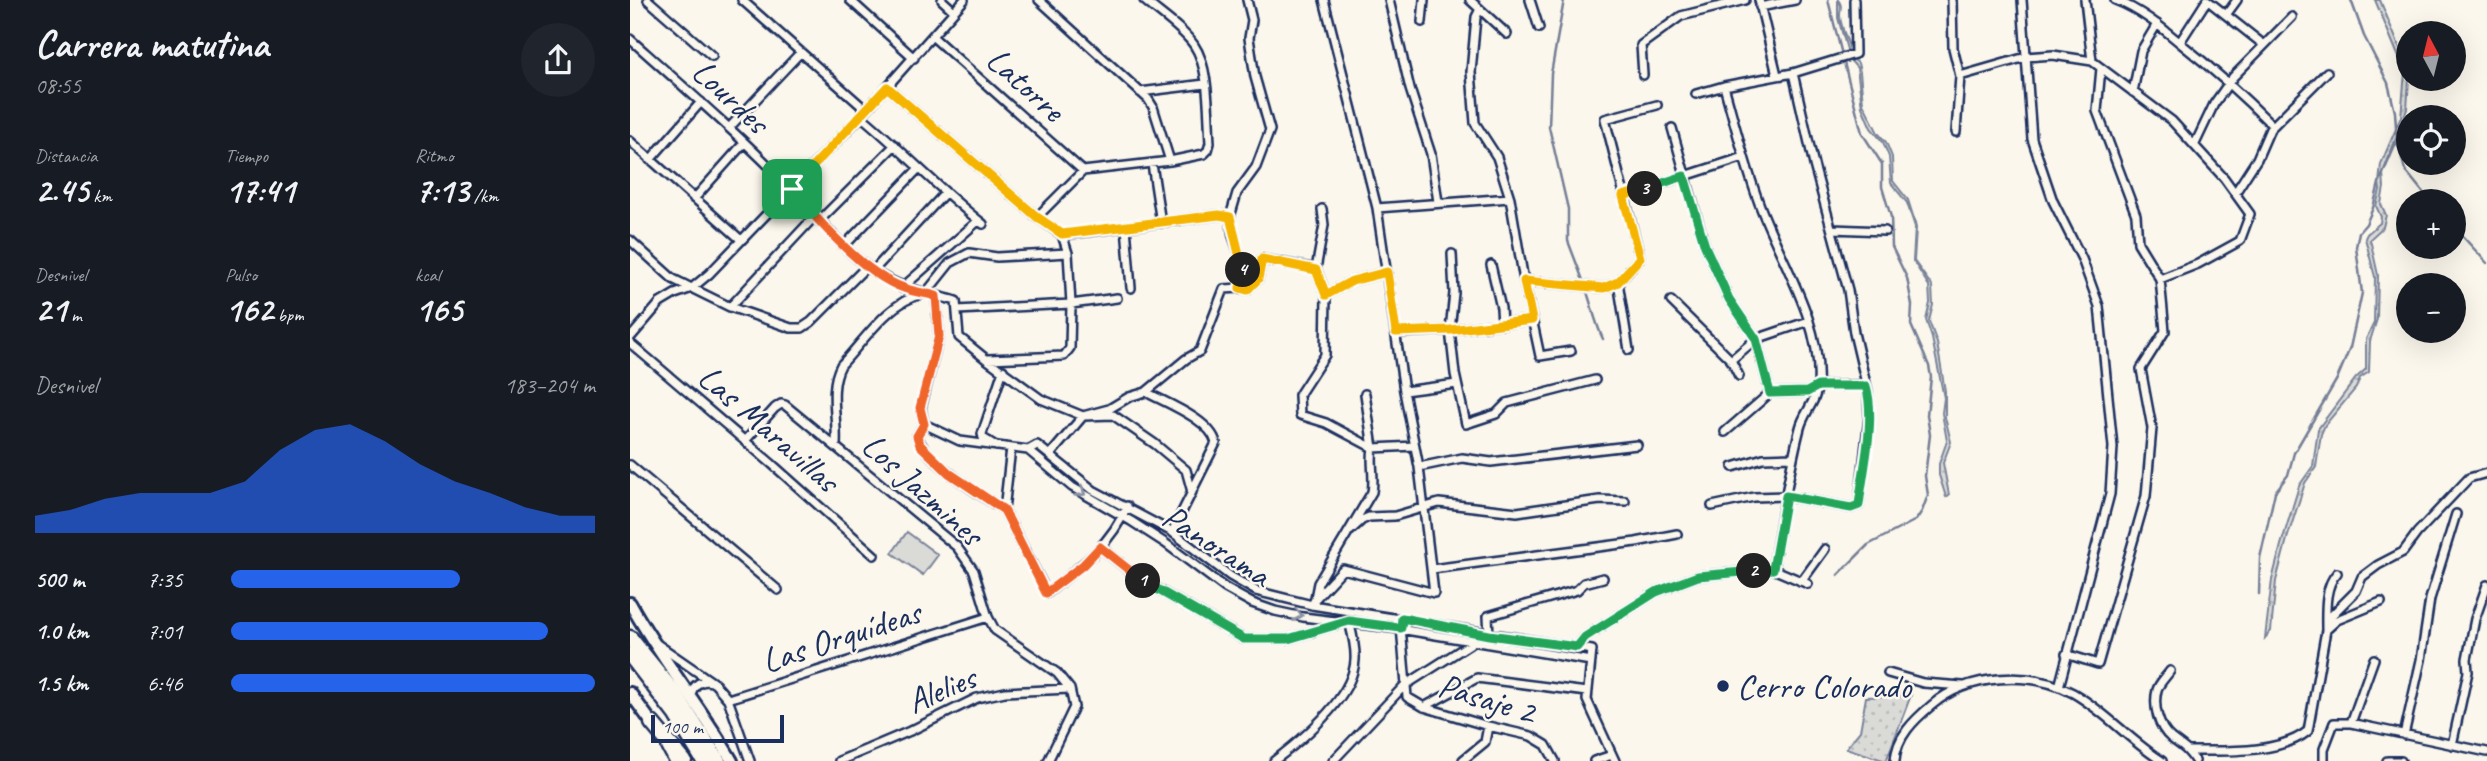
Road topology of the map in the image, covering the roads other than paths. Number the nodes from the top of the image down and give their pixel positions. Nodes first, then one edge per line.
1 (648, 0) edge
2 (742, 0) edge
3 (850, 0) edge
4 (942, 0) edge
5 (964, 0) edge
6 (1038, 0) edge
7 (1144, 0) edge
8 (1247, 0) edge
9 (1324, 0) edge
10 (1388, 0) edge
11 (1424, 0) edge
12 (1469, 0) edge
13 (1530, 0) edge
14 (1745, 0) edge
15 (1795, 0) edge
16 (1854, 0) edge
17 (1952, 0) edge
18 (2022, 0) edge
19 (2085, 0) edge
20 (2115, 0) edge
21 (2207, 0) edge
22 (2237, 0) edge
23 (1760, 3) edge
24 (1480, 9) junction
25 (954, 11) junction
26 (2226, 15) junction
27 (2292, 17) dead end
28 (1422, 22) dead end
29 (2157, 24) junction
30 (1539, 28) dead end
31 (1507, 34) dead end
32 (933, 37) junction
33 (630, 39) edge
34 (2180, 42) junction
35 (2264, 45) junction
36 (800, 52) junction
37 (712, 56) dead end
38 (2025, 57) junction
39 (914, 58) junction
40 (2092, 61) junction
41 (2101, 68) junction
42 (2328, 72) dead end
43 (1793, 73) junction
44 (1643, 75) dead end
45 (1777, 75) junction
46 (1960, 76) junction
47 (2229, 82) junction
48 (1205, 84) junction
49 (1724, 86) junction
50 (887, 87) junction
51 (1140, 92) junction
52 (2133, 92) junction
53 (1696, 94) dead end
54 (701, 102) junction
55 (1657, 105) dead end
56 (864, 113) junction
57 (2273, 126) junction
58 (729, 128) junction
59 (1672, 128) dead end
60 (1956, 132) dead end
61 (630, 141) edge
62 (744, 143) junction
63 (2195, 144) junction
64 (895, 145) junction
65 (1744, 157) junction
66 (650, 160) junction
67 (1170, 161) junction
68 (1152, 164) junction
69 (918, 169) junction
70 (1083, 171) junction
71 (1684, 176) junction
72 (792, 189) junction
73 (945, 193) junction
74 (2235, 194) junction
75 (1623, 196) junction
76 (1510, 198) junction
77 (694, 199) junction
78 (1438, 202) junction
79 (1377, 208) junction
80 (1322, 209) dead end
81 (1037, 217) junction
82 (1230, 217) junction
83 (817, 219) junction
84 (1161, 223) junction
85 (1126, 227) junction
86 (1832, 229) junction
87 (1885, 231) dead end
88 (1062, 234) junction
89 (740, 239) junction
90 (630, 240) edge
91 (845, 245) junction
92 (1068, 253) junction
93 (1452, 254) dead end
94 (1491, 265) dead end
95 (870, 269) junction
96 (1316, 270) junction
97 (1387, 272) junction
98 (2160, 279) junction
99 (1524, 281) junction
100 (1618, 282) junction
101 (692, 288) junction
102 (902, 288) junction
103 (1131, 288) dead end
104 (1240, 288) junction
105 (926, 293) junction
106 (1326, 295) junction
107 (936, 296) junction
108 (1117, 298) dead end
109 (1671, 302) dead end
110 (1071, 304) junction
111 (730, 307) junction
112 (957, 310) junction
113 (1532, 320) junction
114 (1809, 321) junction
115 (1502, 324) junction
116 (1450, 330) junction
117 (1396, 332) junction
118 (1756, 339) junction
119 (630, 340) edge
120 (1629, 350) dead end
121 (1571, 351) dead end
122 (986, 359) junction
123 (1731, 360) junction
124 (1003, 370) junction
125 (1739, 376) dead end
126 (1595, 380) dead end
127 (1457, 384) junction
128 (1818, 386) junction
129 (1866, 386) junction
130 (1404, 391) junction
131 (1146, 392) junction
132 (1770, 393) junction
133 (1365, 394) dead end
134 (1083, 416) junction
135 (924, 424) junction
136 (1725, 432) dead end
137 (745, 441) junction
138 (1637, 445) dead end
139 (836, 446) junction
140 (996, 446) junction
141 (1415, 446) junction
142 (1011, 448) junction
143 (1374, 448) junction
144 (1028, 450) junction
145 (1050, 455) junction
146 (1793, 457) junction
147 (630, 465) edge
148 (1419, 467) junction
149 (1733, 467) dead end
150 (2487, 474) edge
151 (1192, 492) junction
152 (1786, 496) junction
153 (1625, 501) dead end
154 (1127, 506) junction
155 (1712, 506) dead end
156 (1424, 507) junction
157 (1004, 510) junction
158 (2456, 514) dead end
159 (1122, 517) junction
160 (1350, 531) junction
161 (1172, 532) junction
162 (1677, 534) dead end
163 (1100, 547) junction
164 (1825, 549) dead end
165 (874, 555) dead end
166 (1433, 569) junction
167 (1773, 569) junction
168 (2337, 573) dead end
169 (1603, 578) dead end
170 (1800, 580) junction
171 (1808, 584) dead end
172 (2487, 585) edge
173 (778, 590) dead end
174 (1314, 602) junction
175 (2381, 602) dead end
176 (630, 603) edge
177 (988, 617) junction
178 (1402, 618) junction
179 (1349, 621) junction
180 (1401, 628) junction
181 (2326, 630) junction
182 (1489, 635) junction
183 (630, 638) edge
184 (652, 640) junction
185 (1470, 640) junction
186 (1577, 647) junction
187 (2067, 654) junction
188 (630, 655) edge
189 (2374, 659) dead end
190 (1591, 661) junction
191 (2170, 671) dead end
192 (1888, 673) dead end
193 (716, 684) junction
194 (1404, 686) junction
195 (1967, 686) junction
196 (2059, 687) junction
197 (1070, 689) junction
198 (1587, 692) junction
199 (630, 693) edge
200 (691, 694) junction
201 (728, 699) junction
202 (1424, 707) junction
203 (652, 723) junction
204 (2351, 723) junction
205 (1488, 726) junction
206 (2404, 735) junction
207 (2452, 745) junction
208 (2189, 751) junction
209 (2487, 752) edge
210 (1613, 758) edge
211 (1463, 760) edge
212 (673, 761) edge
213 (684, 761) edge
214 (704, 761) edge
215 (718, 761) edge
216 (732, 761) edge
217 (750, 761) edge
218 (839, 761) edge
219 (1048, 761) edge
220 (1274, 761) edge
221 (1333, 761) edge
222 (1555, 761) edge
223 (1594, 761) edge
224 (1895, 761) edge
225 (2162, 761) edge
226 (2195, 761) edge
227 (2324, 761) edge
228 (2387, 761) edge
229 (2401, 761) edge

1 - 37 street
2 - 36 street
3 - 39 street
4 - 25 street
5 - 25 street
6 - 51 street
7 - 48 street
8 - 82 street
9 - 79 street
10 - 78 street
11 - 28 street
12 - 24 street
13 - 30 street
14 - 44 street
15 - 23 street
16 - 43 street
17 - 46 street
18 - 38 street
19 - 40 street
20 - 29 street
21 - 26 street
21 - 34 street
22 - 26 street
23 - 45 street
24 - 31 street
24 - 76 street
25 - 32 street
26 - 35 street
27 - 35 street
29 - 34 street
29 - 52 street
32 - 39 street
32 - 70 street, Latorre
33 - 54 street, Lourdes
34 - 47 street
35 - 47 street
36 - 56 street
36 - 58 street
38 - 40 street
38 - 46 street
38 - 187 street
39 - 50 street
40 - 41 street
41 - 52 street
41 - 98 street
42 - 57 street
43 - 45 street
43 - 86 street
45 - 49 street
46 - 60 street
47 - 57 street
47 - 63 street
48 - 51 street
48 - 67 street
49 - 53 street
49 - 65 street
50 - 56 street
50 - 81 street
51 - 67 street
52 - 63 street
54 - 58 street, Lourdes
54 - 66 street
55 - 75 street
56 - 64 street
56 - 72 street
57 - 74 street
58 - 62 street, Lourdes
59 - 71 street
61 - 66 street
62 - 72 street, Lourdes
62 - 77 street
63 - 74 street
64 - 69 street
64 - 83 street
65 - 71 street
65 - 114 street
66 - 77 street
67 - 68 street
68 - 70 street
68 - 84 street
69 - 73 street
69 - 91 street
70 - 81 street
71 - 75 street
71 - 118 street
72 - 83 street, Lourdes
72 - 89 street
73 - 95 street
73 - 102 street
74 - 98 street
75 - 100 street
76 - 78 street
76 - 99 street
77 - 89 street
78 - 79 street
79 - 97 street
80 - 96 street
81 - 88 street
82 - 84 street
82 - 104 street
83 - 91 street, Lourdes
83 - 111 street
84 - 85 street
85 - 88 street
85 - 103 street
86 - 87 street
86 - 129 street
88 - 92 street
89 - 101 street
90 - 101 street
91 - 95 street, Lourdes
92 - 105 street
92 - 110 street
93 - 116 street
94 - 115 street
95 - 102 street, Lourdes
95 - 111 street
96 - 104 street
96 - 106 street
97 - 106 street
97 - 117 street
98 - 187 street
99 - 100 street
99 - 113 street
100 - 120 street
101 - 111 street
101 - 119 street
102 - 105 street, Lourdes
104 - 131 street
105 - 107 street, Lourdes
105 - 139 street
106 - 143 street
107 - 112 street, Lourdes
107 - 135 street
108 - 110 street
109 - 123 street
110 - 112 street
110 - 122 street
112 - 122 street
113 - 115 street
113 - 121 street
114 - 118 street
114 - 128 street
115 - 116 street
116 - 117 street
116 - 127 street
117 - 130 street
118 - 123 street
118 - 132 street
119 - 137 street, Las Maravillas
122 - 124 street
123 - 125 street
124 - 134 street
124 - 140 street
126 - 127 street
127 - 130 street
128 - 129 street
128 - 132 street
128 - 146 street
129 - 152 street
130 - 141 street
131 - 134 street
131 - 151 street
132 - 136 street
133 - 143 street
134 - 145 street
134 - 151 street
135 - 140 street
135 - 157 street
137 - 139 street, Los Jazmines
137 - 165 street, Las Maravillas
138 - 148 street
139 - 177 street, Los Jazmines
140 - 142 street
141 - 143 street
141 - 148 street
142 - 144 street
142 - 157 street
143 - 160 street
144 - 145 street
144 -> 159 street, Panorama
145 - 154 street
146 - 149 street
146 - 152 street
147 - 173 street
148 - 156 street
150 - 181 street
151 - 161 street
152 - 155 street
152 - 167 street
153 - 156 street
154 - 159 street
154 - 161 street
156 - 160 street
156 - 166 street
157 - 163 street
158 - 206 street
159 - 163 street
159 -> 179 street, Panorama
160 - 174 street
161 - 174 street
162 - 166 street
163 - 179 street
164 - 170 street
166 - 174 street
167 - 170 street
167 - 186 street
168 - 181 street
169 - 182 street
170 - 171 street
172 - 207 street
174 - 178 street
175 - 181 street
176 - 184 main road
177 - 197 street, Los Jazmines
177 - 201 street, Las Orquídeas
178 - 180 street
178 - 182 street
179 - 180 street, Panorama
179 - 220 street
180 - 185 street, Panorama
180 - 194 street
181 - 208 street
182 - 186 street
183 - 215 highway
184 - 193 street, Las Orquídeas
184 - 200 main road
185 - 190 street, Panorama
185 - 194 street
186 - 190 street
187 - 196 street
188 - 214 highway
189 - 204 street
190 - 198 street
191 - 208 street
192 - 195 street
193 - 200 street, Las Orquídeas
193 - 201 street, Las Orquídeas
194 - 202 street, Pasaje 2
194 - 221 street
195 - 196 street
195 - 224 street
196 - 225 street
197 - 218 street, Alelies
197 - 219 street
198 - 202 street
198 - 210 street
199 - 203 main road
200 - 216 main road
201 - 217 street
202 - 205 street, Pasaje 2
203 - 212 street
203 - 213 highway
204 - 206 street
204 - 227 street
205 - 211 street
205 - 222 street, Pasaje 2
206 - 207 street
207 - 209 street
208 - 226 street
210 - 223 street
228 - 229 street

